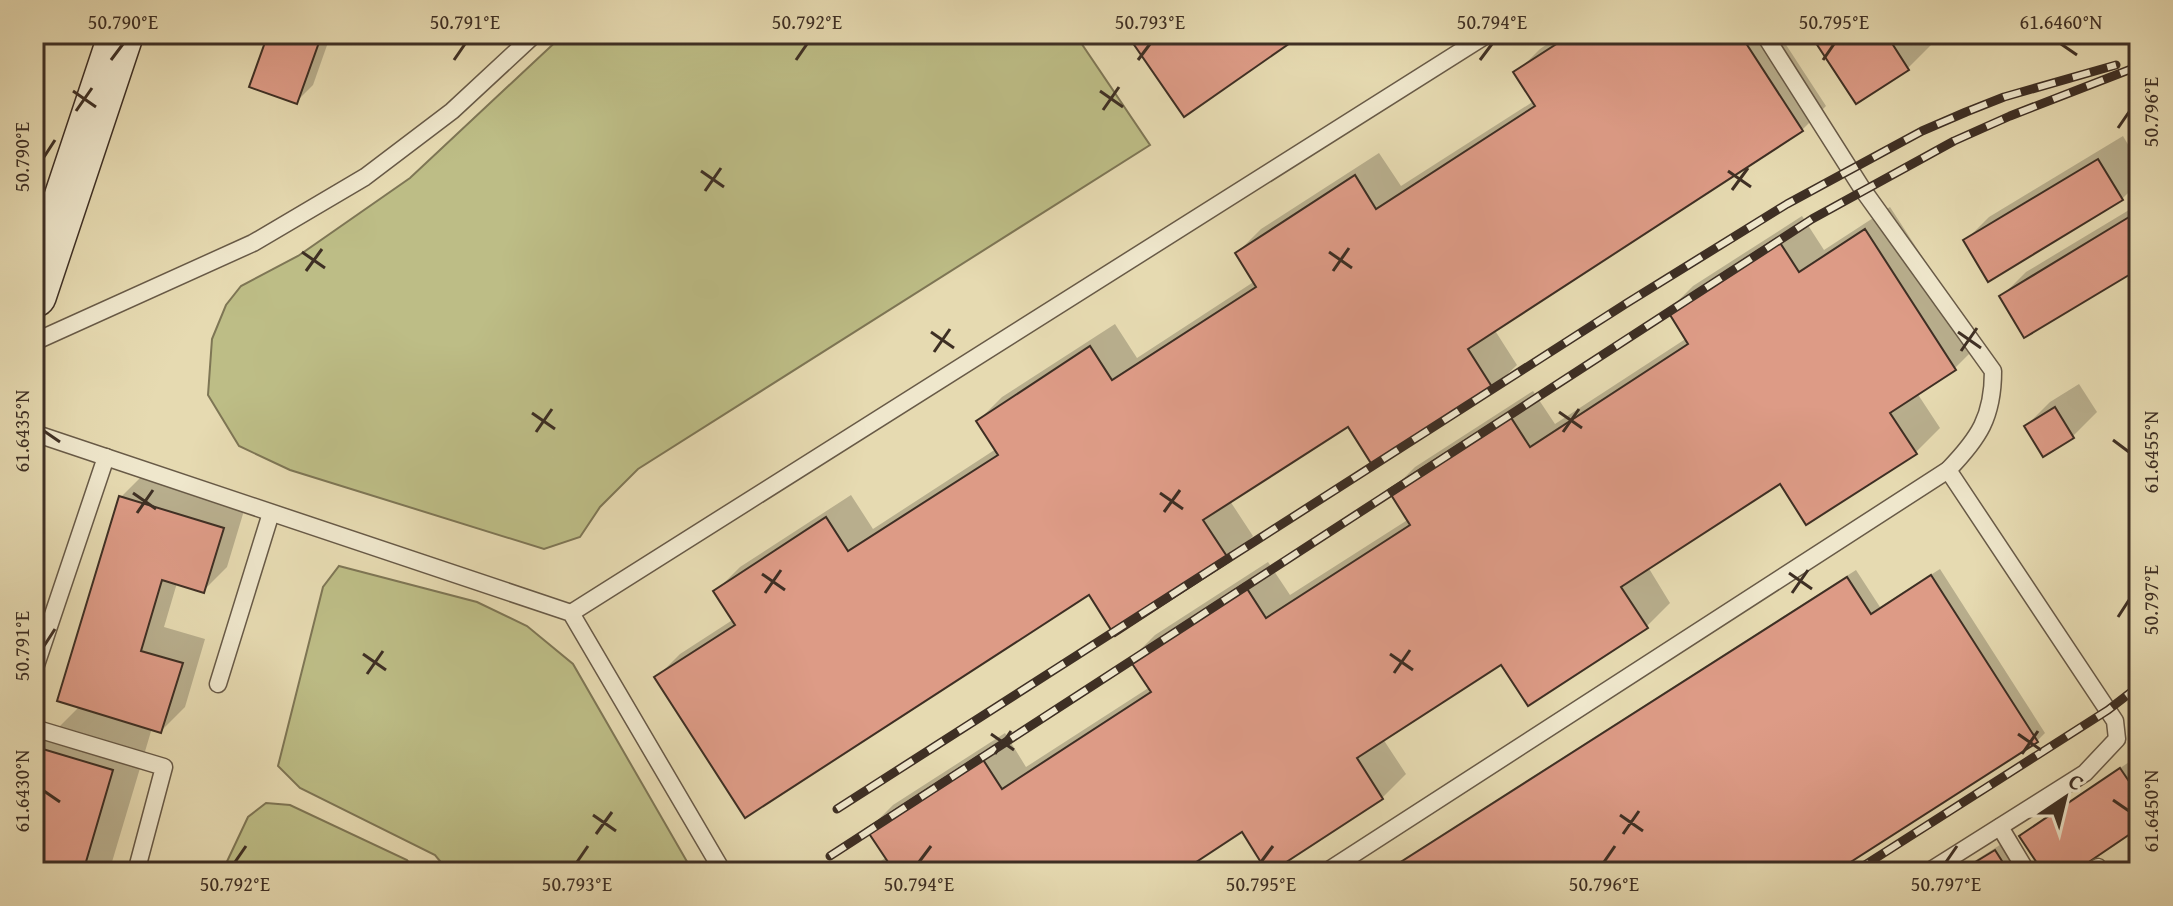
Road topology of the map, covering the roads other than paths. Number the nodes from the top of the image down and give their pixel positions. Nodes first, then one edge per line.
1 (121, 34) edge
2 (535, 34) edge
3 (1488, 34) edge
4 (1764, 34) edge
5 (34, 295) edge
6 (34, 342) edge
7 (34, 433) edge
8 (106, 457) junction
9 (1948, 470) junction
10 (271, 513) junction
11 (571, 613) junction
12 (34, 671) edge
13 (218, 684) dead end
14 (34, 728) edge
15 (2000, 827) junction
16 (136, 872) edge
17 (723, 872) edge
18 (1326, 872) edge
19 (1928, 872) edge
20 (2027, 872) edge

1 - 5 street
2 - 6 lane
3 - 11 lane
4 - 9 lane
7 - 8 lane
8 - 10 lane
8 - 12 lane
9 - 15 lane
9 - 18 lane
10 - 11 lane
10 - 13 lane
11 - 17 lane
14 - 16 lane
15 - 19 lane
15 - 20 lane

